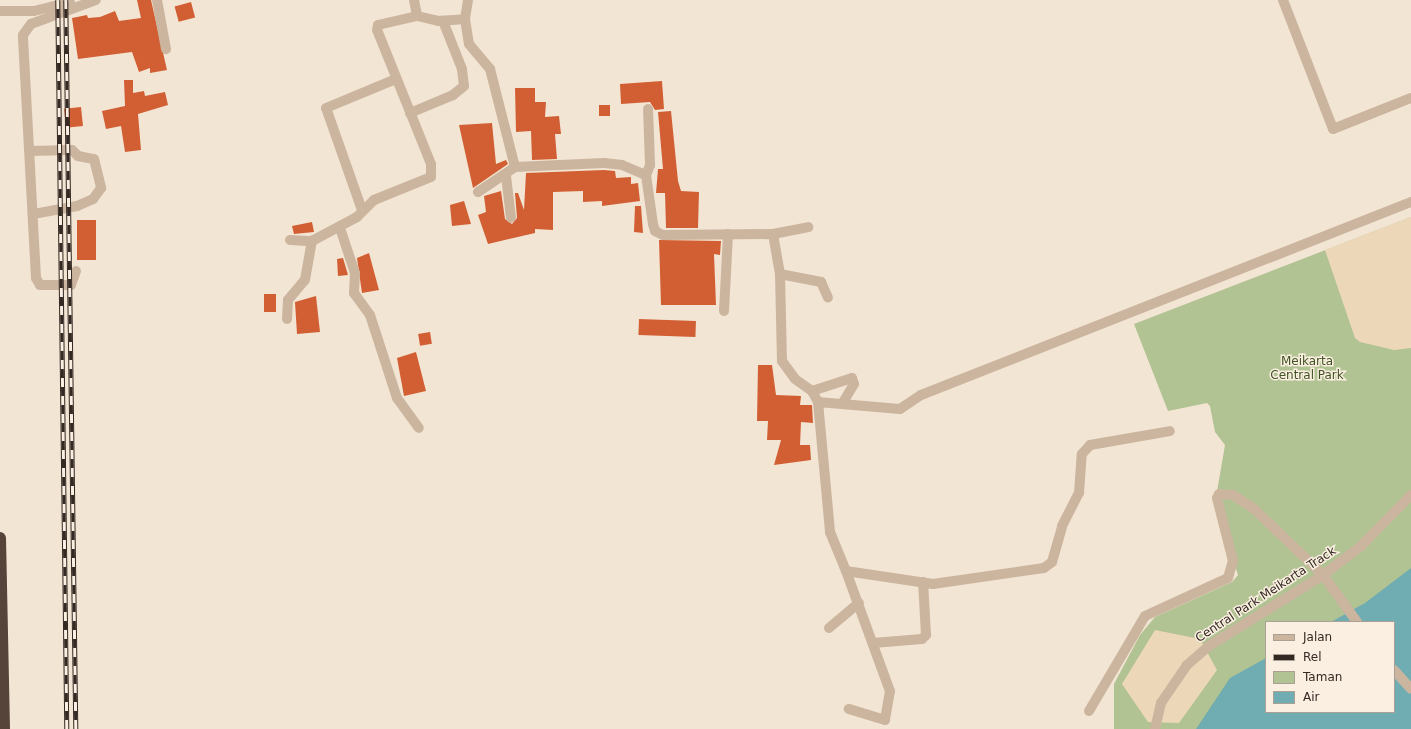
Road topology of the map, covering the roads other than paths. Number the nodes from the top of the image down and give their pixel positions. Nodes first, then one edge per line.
1 (77, 0) edge
2 (96, 0) edge
3 (157, 0) edge
4 (414, 0) edge
5 (468, 0) edge
6 (1283, 0) edge
7 (0, 11) edge
8 (418, 16) junction
9 (465, 19) junction
10 (443, 21) junction
11 (166, 49) dead end
12 (396, 79) junction
13 (1411, 98) edge
14 (648, 109) dead end
15 (410, 113) junction
16 (30, 151) junction
17 (515, 167) junction
18 (646, 175) junction
19 (506, 176) junction
20 (478, 192) dead end
21 (1411, 202) edge
22 (362, 210) junction
23 (33, 214) junction
24 (511, 218) dead end
25 (808, 227) dead end
26 (340, 228) junction
27 (728, 234) junction
28 (773, 234) junction
29 (290, 240) dead end
30 (312, 241) junction
31 (76, 271) dead end
32 (780, 274) junction
33 (828, 298) dead end
34 (724, 311) dead end
35 (287, 319) dead end
36 (812, 391) junction
37 (818, 402) junction
38 (842, 404) junction
39 (419, 428) dead end
40 (1170, 431) dead end
41 (1411, 495) edge
42 (0, 538) edge
43 (846, 571) junction
44 (1323, 576) junction
45 (923, 582) junction
46 (859, 603) junction
47 (1356, 621) edge
48 (829, 628) dead end
49 (873, 643) junction
50 (1395, 671) edge
51 (1411, 689) edge
52 (849, 709) dead end
53 (1089, 711) dead end
54 (883, 724) edge
55 (4, 729) edge
56 (1155, 729) edge

1 - 7 street
2 - 16 street
3 - 11 street
4 - 8 street
5 - 9 street
6 - 13 street
8 - 10 street
8 - 12 street
9 - 10 street
9 - 17 street
10 - 15 street
12 - 15 street
12 - 22 street
14 - 18 street
15 - 22 street
16 - 23 street
16 - 23 street
17 - 18 street
17 - 19 street
18 - 27 street
19 - 20 street
19 - 24 street
21 - 38 street
22 - 26 street
23 - 31 street
25 - 28 street
26 - 30 street
26 - 39 street
27 - 28 street
27 - 34 street
28 - 32 street
29 - 30 street
30 - 35 street
32 - 33 street
32 - 36 street
36 - 37 street
36 - 38 street
37 - 38 street
37 - 43 street
40 - 45 street
41 - 44 street, Central Park Meikarta Track
42 - 55 highway
43 - 45 street
43 - 46 street
44 - 47 street
44 - 53 street
44 - 56 street, Central Park Meikarta Track
45 - 49 street
46 - 48 street
46 - 49 street
49 - 54 street
50 - 51 street
52 - 54 street

